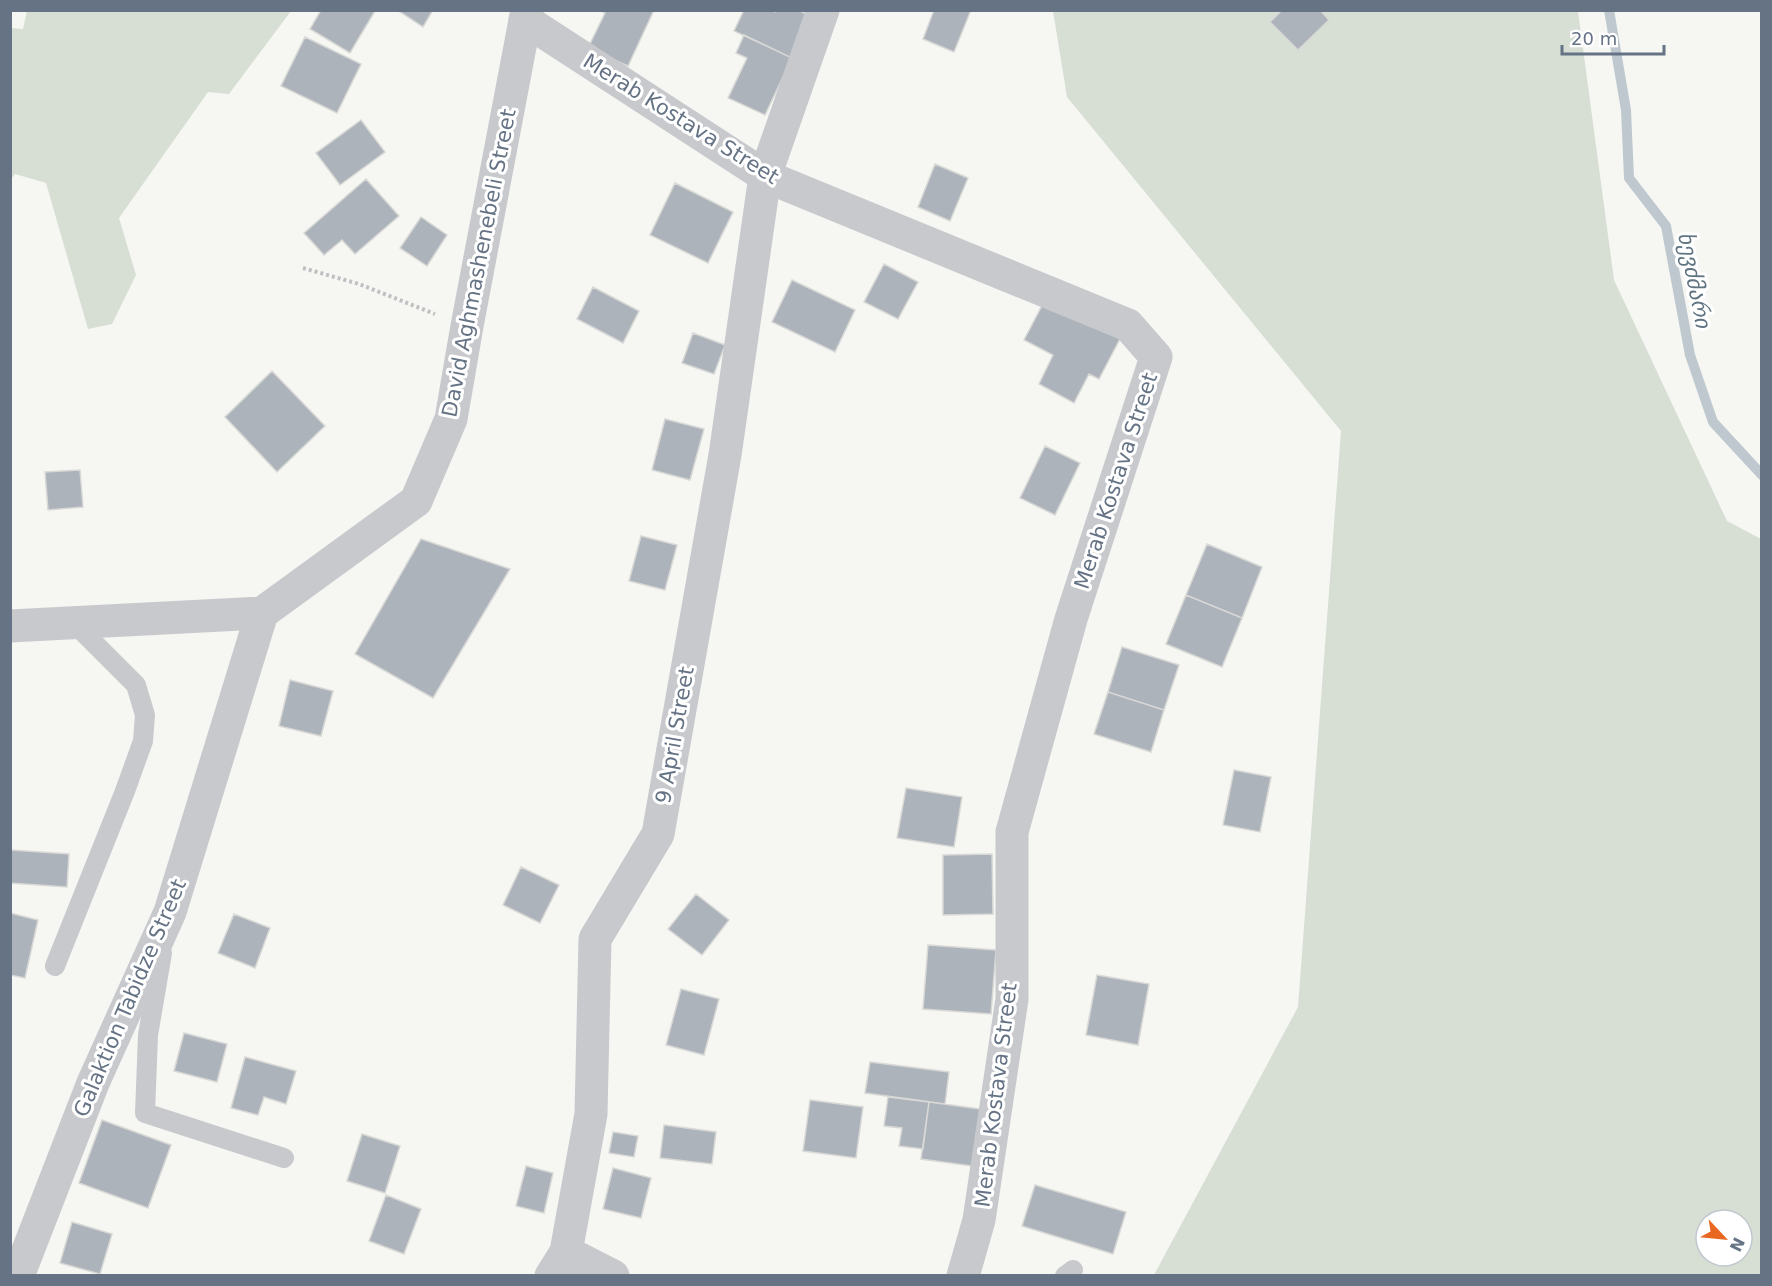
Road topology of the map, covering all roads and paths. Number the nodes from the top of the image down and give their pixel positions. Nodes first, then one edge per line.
1 (823, 10) edge
2 (526, 15) edge
3 (765, 176) junction
4 (303, 268) dead end
5 (467, 326) junction
6 (262, 613) junction
7 (74, 623) junction
8 (10, 626) edge
9 (170, 912) junction
10 (55, 966) dead end
11 (284, 1158) dead end
12 (558, 1264) edge
13 (18, 1275) edge
14 (613, 1275) edge
15 (963, 1275) edge

1 - 3 street, 9 April Street
2 - 3 street, Merab Kostava Street
2 - 5 street, David Aghmashenebeli Street
3 - 12 street, 9 April Street
3 - 15 street, Merab Kostava Street
4 - 5 path
5 - 6 street, David Aghmashenebeli Street
6 - 7 street
6 - 9 street, Galaktion Tabidze Street
7 - 8 street
7 - 10 lane
9 - 11 lane
9 - 13 street, Galaktion Tabidze Street
12 - 14 street

